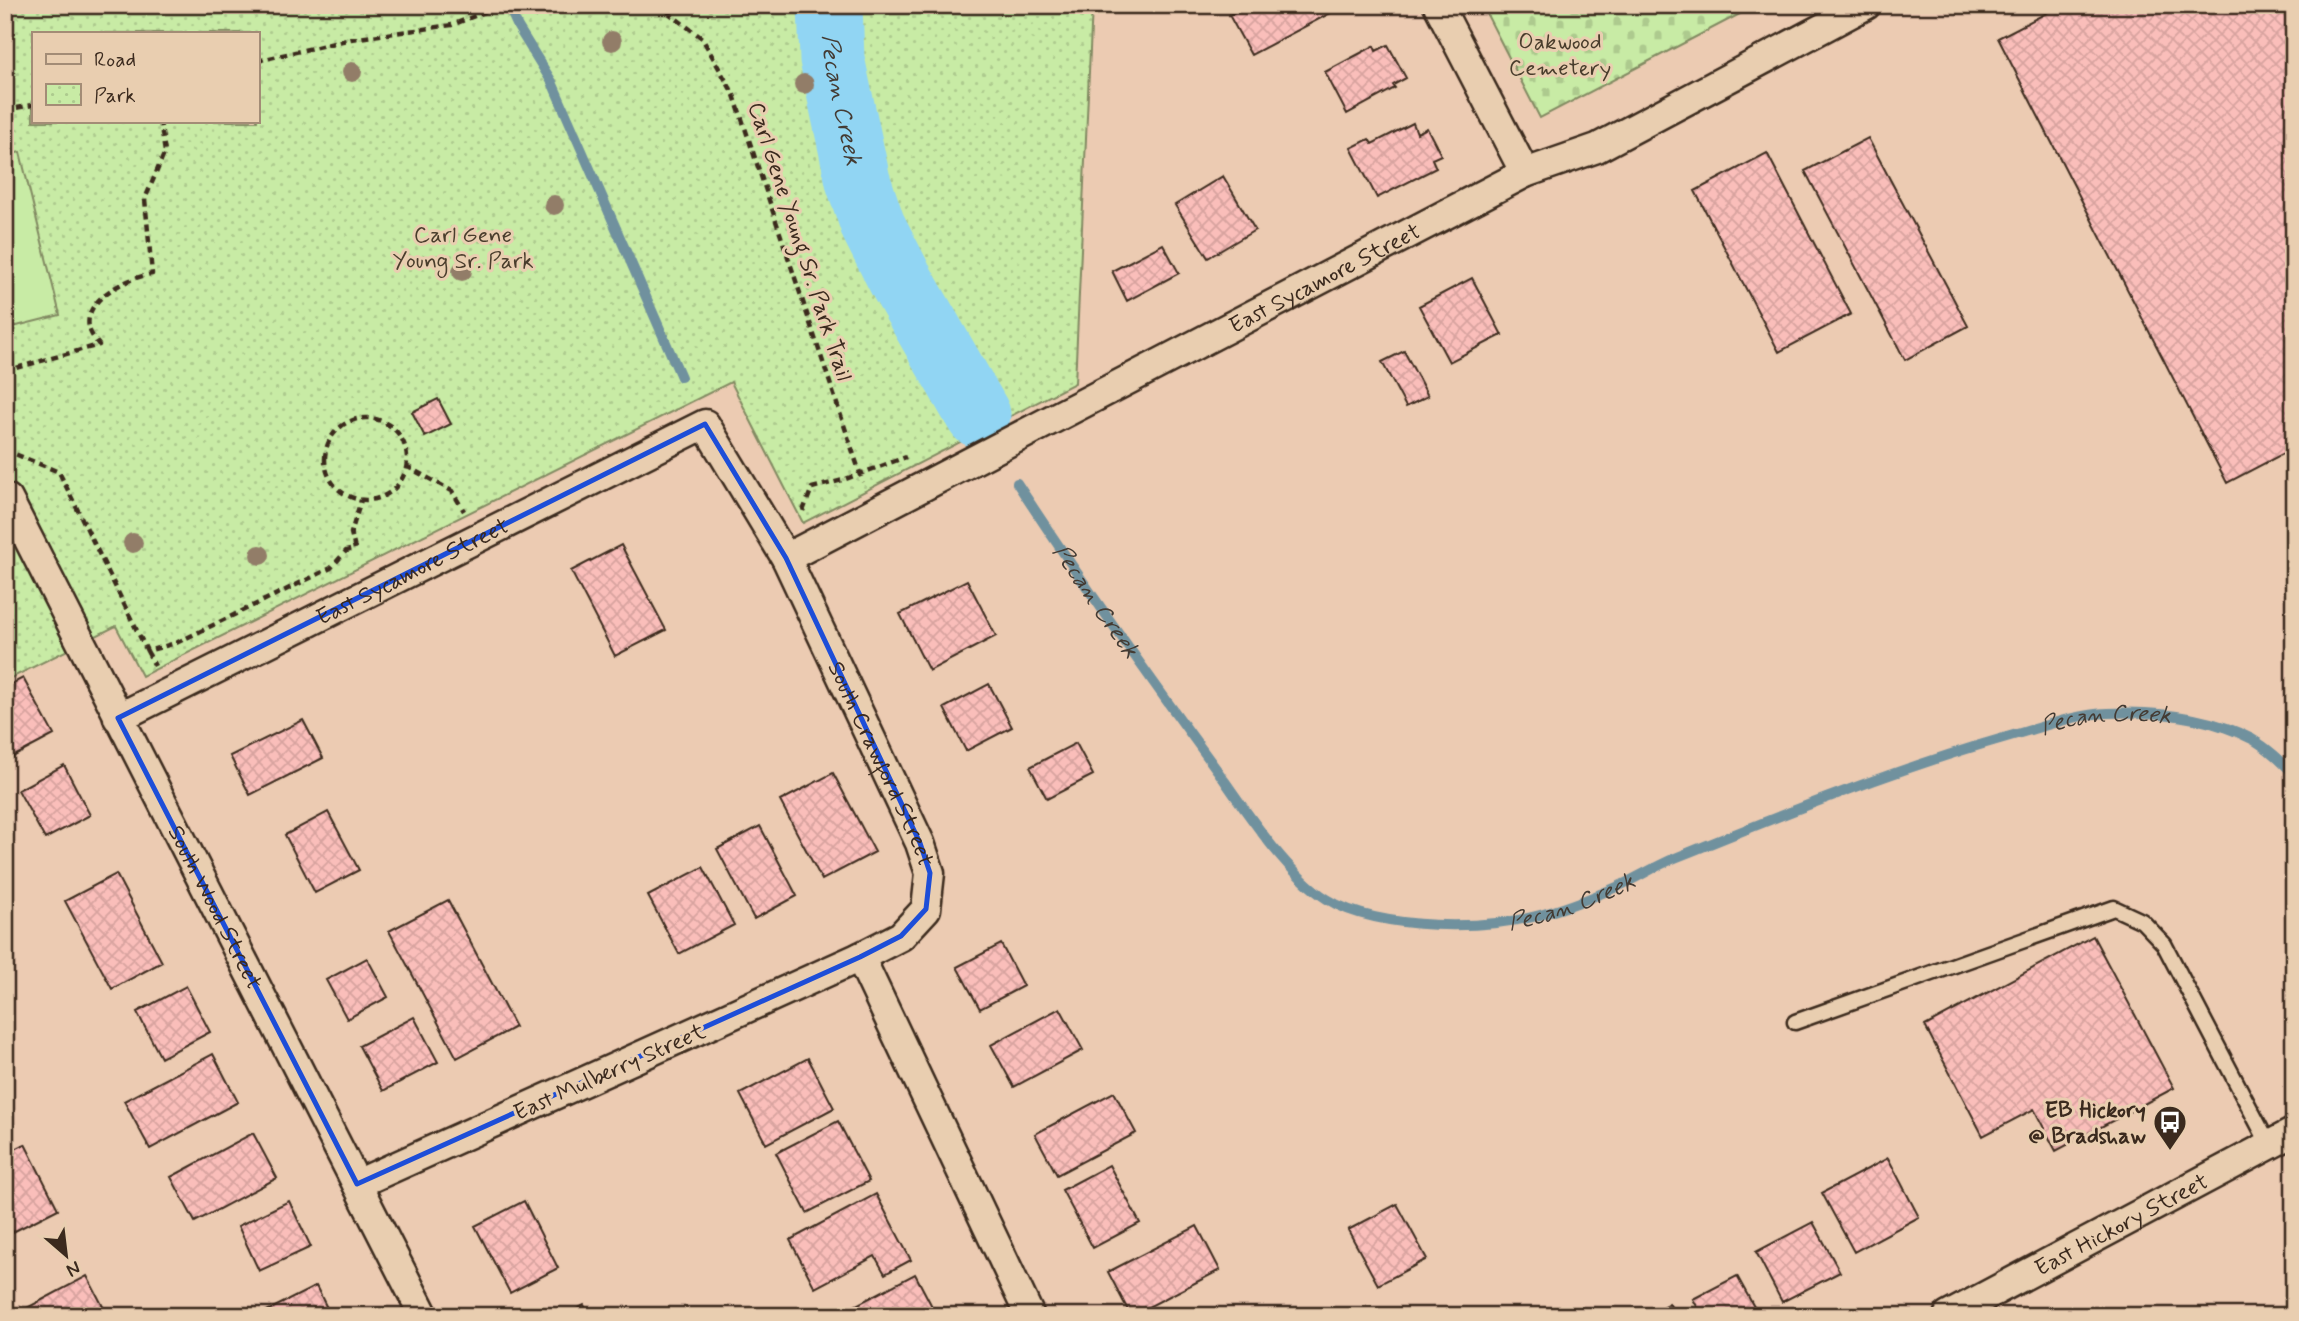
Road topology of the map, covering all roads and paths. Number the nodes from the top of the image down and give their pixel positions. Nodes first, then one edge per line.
1 (502, 5) edge
2 (659, 5) edge
3 (1438, 5) edge
4 (1866, 5) edge
5 (259, 61) edge
6 (32, 105) edge
7 (5, 110) edge
8 (160, 122) edge
9 (1525, 173) junction
10 (5, 371) edge
11 (705, 424) joint
12 (5, 450) edge
13 (406, 466) junction
14 (860, 474) junction
15 (8, 499) dead end
16 (361, 500) junction
17 (874, 512) junction
18 (769, 531) junction
19 (476, 539) junction
20 (786, 558) junction
21 (118, 718) junction
22 (860, 957) junction
23 (1795, 1022) dead end
24 (2282, 1139) edge
25 (357, 1184) junction
26 (1994, 1305) edge
27 (424, 1316) edge
28 (1030, 1316) edge
29 (1948, 1316) edge

1 - 5 path
2 - 14 path, Carl Gene Young Sr. Park Trail
3 - 9 street
4 - 9 street, East Sycamore Street
6 - 7 path
8 - 10 path
9 - 17 street, East Sycamore Street
11 - 18 street, South Crawford Street
11 - 19 street, East Sycamore Street
12 - 16 path
13 - 16 path
13 - 16 path
13 - 19 path
14 - 17 path, Carl Gene Young Sr. Park Trail
14 - 18 path
15 - 21 street, South Wood Street
17 - 20 street, East Sycamore Street
18 - 20 street, South Crawford Street
19 - 21 street, East Sycamore Street
20 - 22 street, South Crawford Street
21 - 25 street, South Wood Street
22 - 25 street, East Mulberry Street
22 - 28 street
23 - 24 lane
24 - 26 street, East Hickory Street
25 - 27 street, South Wood Street
26 - 29 street, East Hickory Street

